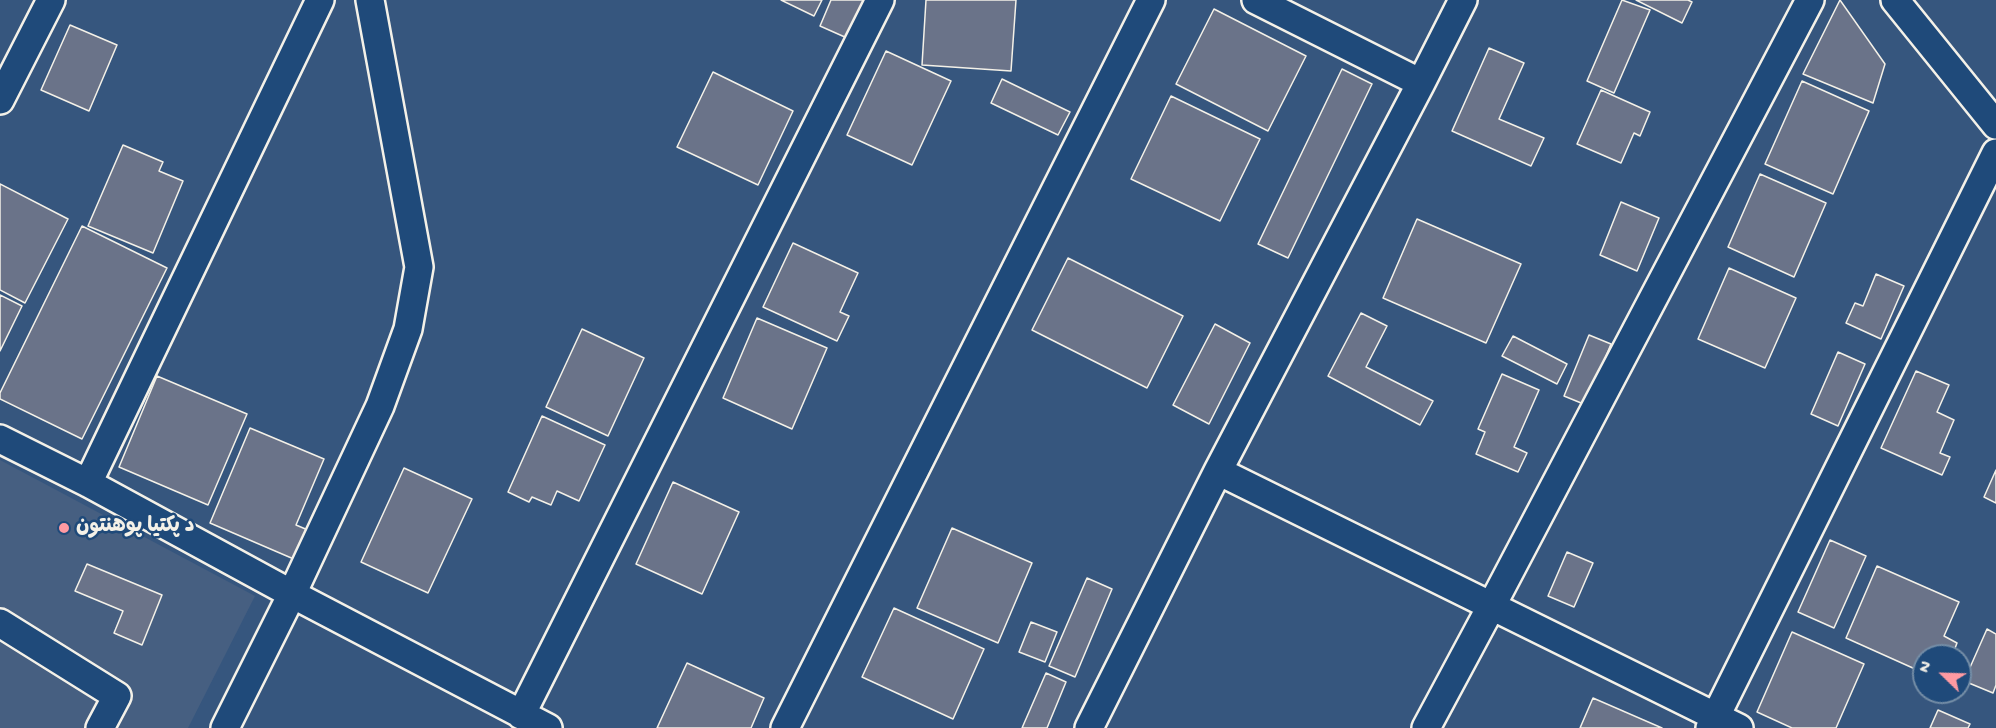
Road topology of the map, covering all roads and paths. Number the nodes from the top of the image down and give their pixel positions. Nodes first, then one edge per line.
1 (51, 0) edge
2 (320, 0) edge
3 (370, 0) edge
4 (880, 0) edge
5 (1150, 0) edge
6 (1256, 0) edge
7 (1462, 0) edge
8 (1810, 0) edge
9 (1895, 0) edge
10 (1421, 83) junction
11 (0, 100) edge
12 (1996, 125) edge
13 (1996, 153) edge
14 (0, 439) edge
15 (1218, 471) junction
16 (88, 483) junction
17 (292, 594) junction
18 (1492, 605) junction
19 (0, 623) edge
20 (521, 715) junction
21 (1722, 724) edge
22 (100, 728) edge
23 (225, 728) edge
24 (548, 728) edge
25 (785, 728) edge
26 (1089, 728) edge
27 (1426, 728) edge

1 - 11 street
2 - 16 street
3 - 17 street
4 - 20 street
5 - 25 street
6 - 10 street
7 - 10 street
8 - 18 street
9 - 12 street
10 - 15 street
13 - 21 street
14 - 16 street
15 - 18 street
15 - 26 street
16 - 17 street
17 - 20 street
17 - 23 street
18 - 21 street
18 - 27 street
19 - 22 street
20 - 24 street

